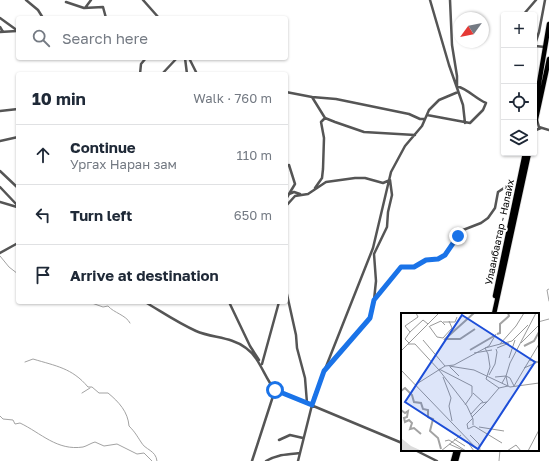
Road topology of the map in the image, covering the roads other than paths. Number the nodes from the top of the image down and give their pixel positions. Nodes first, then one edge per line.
1 (26, 0) edge
2 (91, 0) edge
3 (143, 0) edge
4 (430, 0) edge
5 (450, 0) edge
6 (536, 0) edge
7 (545, 0) edge
8 (66, 2) dead end
9 (84, 8) junction
10 (526, 12) edge
11 (42, 16) edge
12 (105, 16) edge
13 (157, 16) edge
14 (0, 18) edge
15 (549, 24) edge
16 (0, 27) edge
17 (16, 30) edge
18 (16, 31) edge
19 (2, 32) edge
20 (537, 37) edge
21 (537, 46) edge
22 (546, 47) junction
23 (549, 58) edge
24 (145, 60) edge
25 (176, 60) edge
26 (185, 60) edge
27 (190, 60) edge
28 (548, 69) edge
29 (140, 72) edge
30 (164, 72) edge
31 (187, 72) edge
32 (196, 72) edge
33 (457, 86) junction
34 (288, 92) edge
35 (458, 92) junction
36 (312, 97) junction
37 (537, 103) edge
38 (537, 108) edge
39 (16, 109) edge
40 (0, 111) edge
41 (427, 114) junction
42 (325, 118) junction
43 (425, 119) junction
44 (536, 120) edge
45 (465, 123) junction
46 (542, 128) junction
47 (537, 130) edge
48 (549, 130) edge
49 (416, 135) junction
50 (16, 137) edge
51 (0, 141) edge
52 (524, 156) edge
53 (528, 156) edge
54 (289, 165) dead end
55 (0, 171) edge
56 (390, 180) junction
57 (16, 186) edge
58 (0, 187) edge
59 (315, 188) junction
60 (504, 188) dead end
61 (289, 194) junction
62 (302, 194) junction
63 (288, 198) edge
64 (0, 202) edge
65 (288, 203) edge
66 (16, 205) edge
67 (16, 206) edge
68 (16, 244) edge
69 (0, 253) edge
70 (288, 299) edge
71 (374, 300) junction
72 (149, 304) edge
73 (230, 304) edge
74 (278, 304) edge
75 (491, 313) edge
76 (494, 313) edge
77 (262, 364) junction
78 (262, 369) junction
79 (324, 371) junction
80 (275, 390) junction
81 (307, 403) junction
82 (312, 405) junction
83 (303, 438) junction
84 (279, 440) dead end
85 (401, 443) edge
86 (418, 451) edge
87 (456, 451) edge
88 (460, 451) edge
89 (300, 453) junction
90 (252, 461) edge
91 (266, 461) edge
92 (298, 461) edge
93 (437, 461) edge
94 (452, 461) edge
95 (456, 461) edge

1 - 11 street
2 - 9 street
3 - 13 street
4 - 33 street
5 - 33 street
6 - 10 street
7 - 20 street
8 - 9 street
9 - 12 street
14 - 17 street
15 - 22 highway
16 - 19 street
18 - 19 street
21 - 22 street
22 - 37 highway
23 - 28 highway
24 - 29 street
25 - 30 street
26 - 31 street
27 - 32 street
28 - 38 highway
33 - 35 street
33 - 45 street
34 - 36 street
35 - 41 street
35 - 45 street
36 - 42 street
36 - 43 street
39 - 40 street
41 - 43 street
41 - 45 street
42 - 49 street
42 - 59 street
43 - 49 street
44 - 46 street
46 - 47 street
46 - 48 street
49 - 56 street
50 - 51 street
52 - 75 highway, Улаанбаатар - Налайх
53 - 76 highway, Улаанбаатар - Налайх
54 - 61 street
55 - 57 street
56 - 59 street
56 - 71 street
56 - 79 street
58 - 66 street
59 - 62 street
60 - 71 street
61 - 62 street
61 - 63 street
62 - 65 street
64 - 67 street
68 - 69 street
70 - 81 street
71 - 79 street
72 - 78 street
73 - 77 street
74 - 77 street
77 - 78 street
78 - 80 street
79 - 82 street
80 - 81 street
80 - 90 street
81 - 82 street
82 - 83 street
82 - 85 street
83 - 84 street
83 - 89 street
86 - 93 street
87 - 94 highway
88 - 95 highway
89 - 91 street
89 - 92 street

